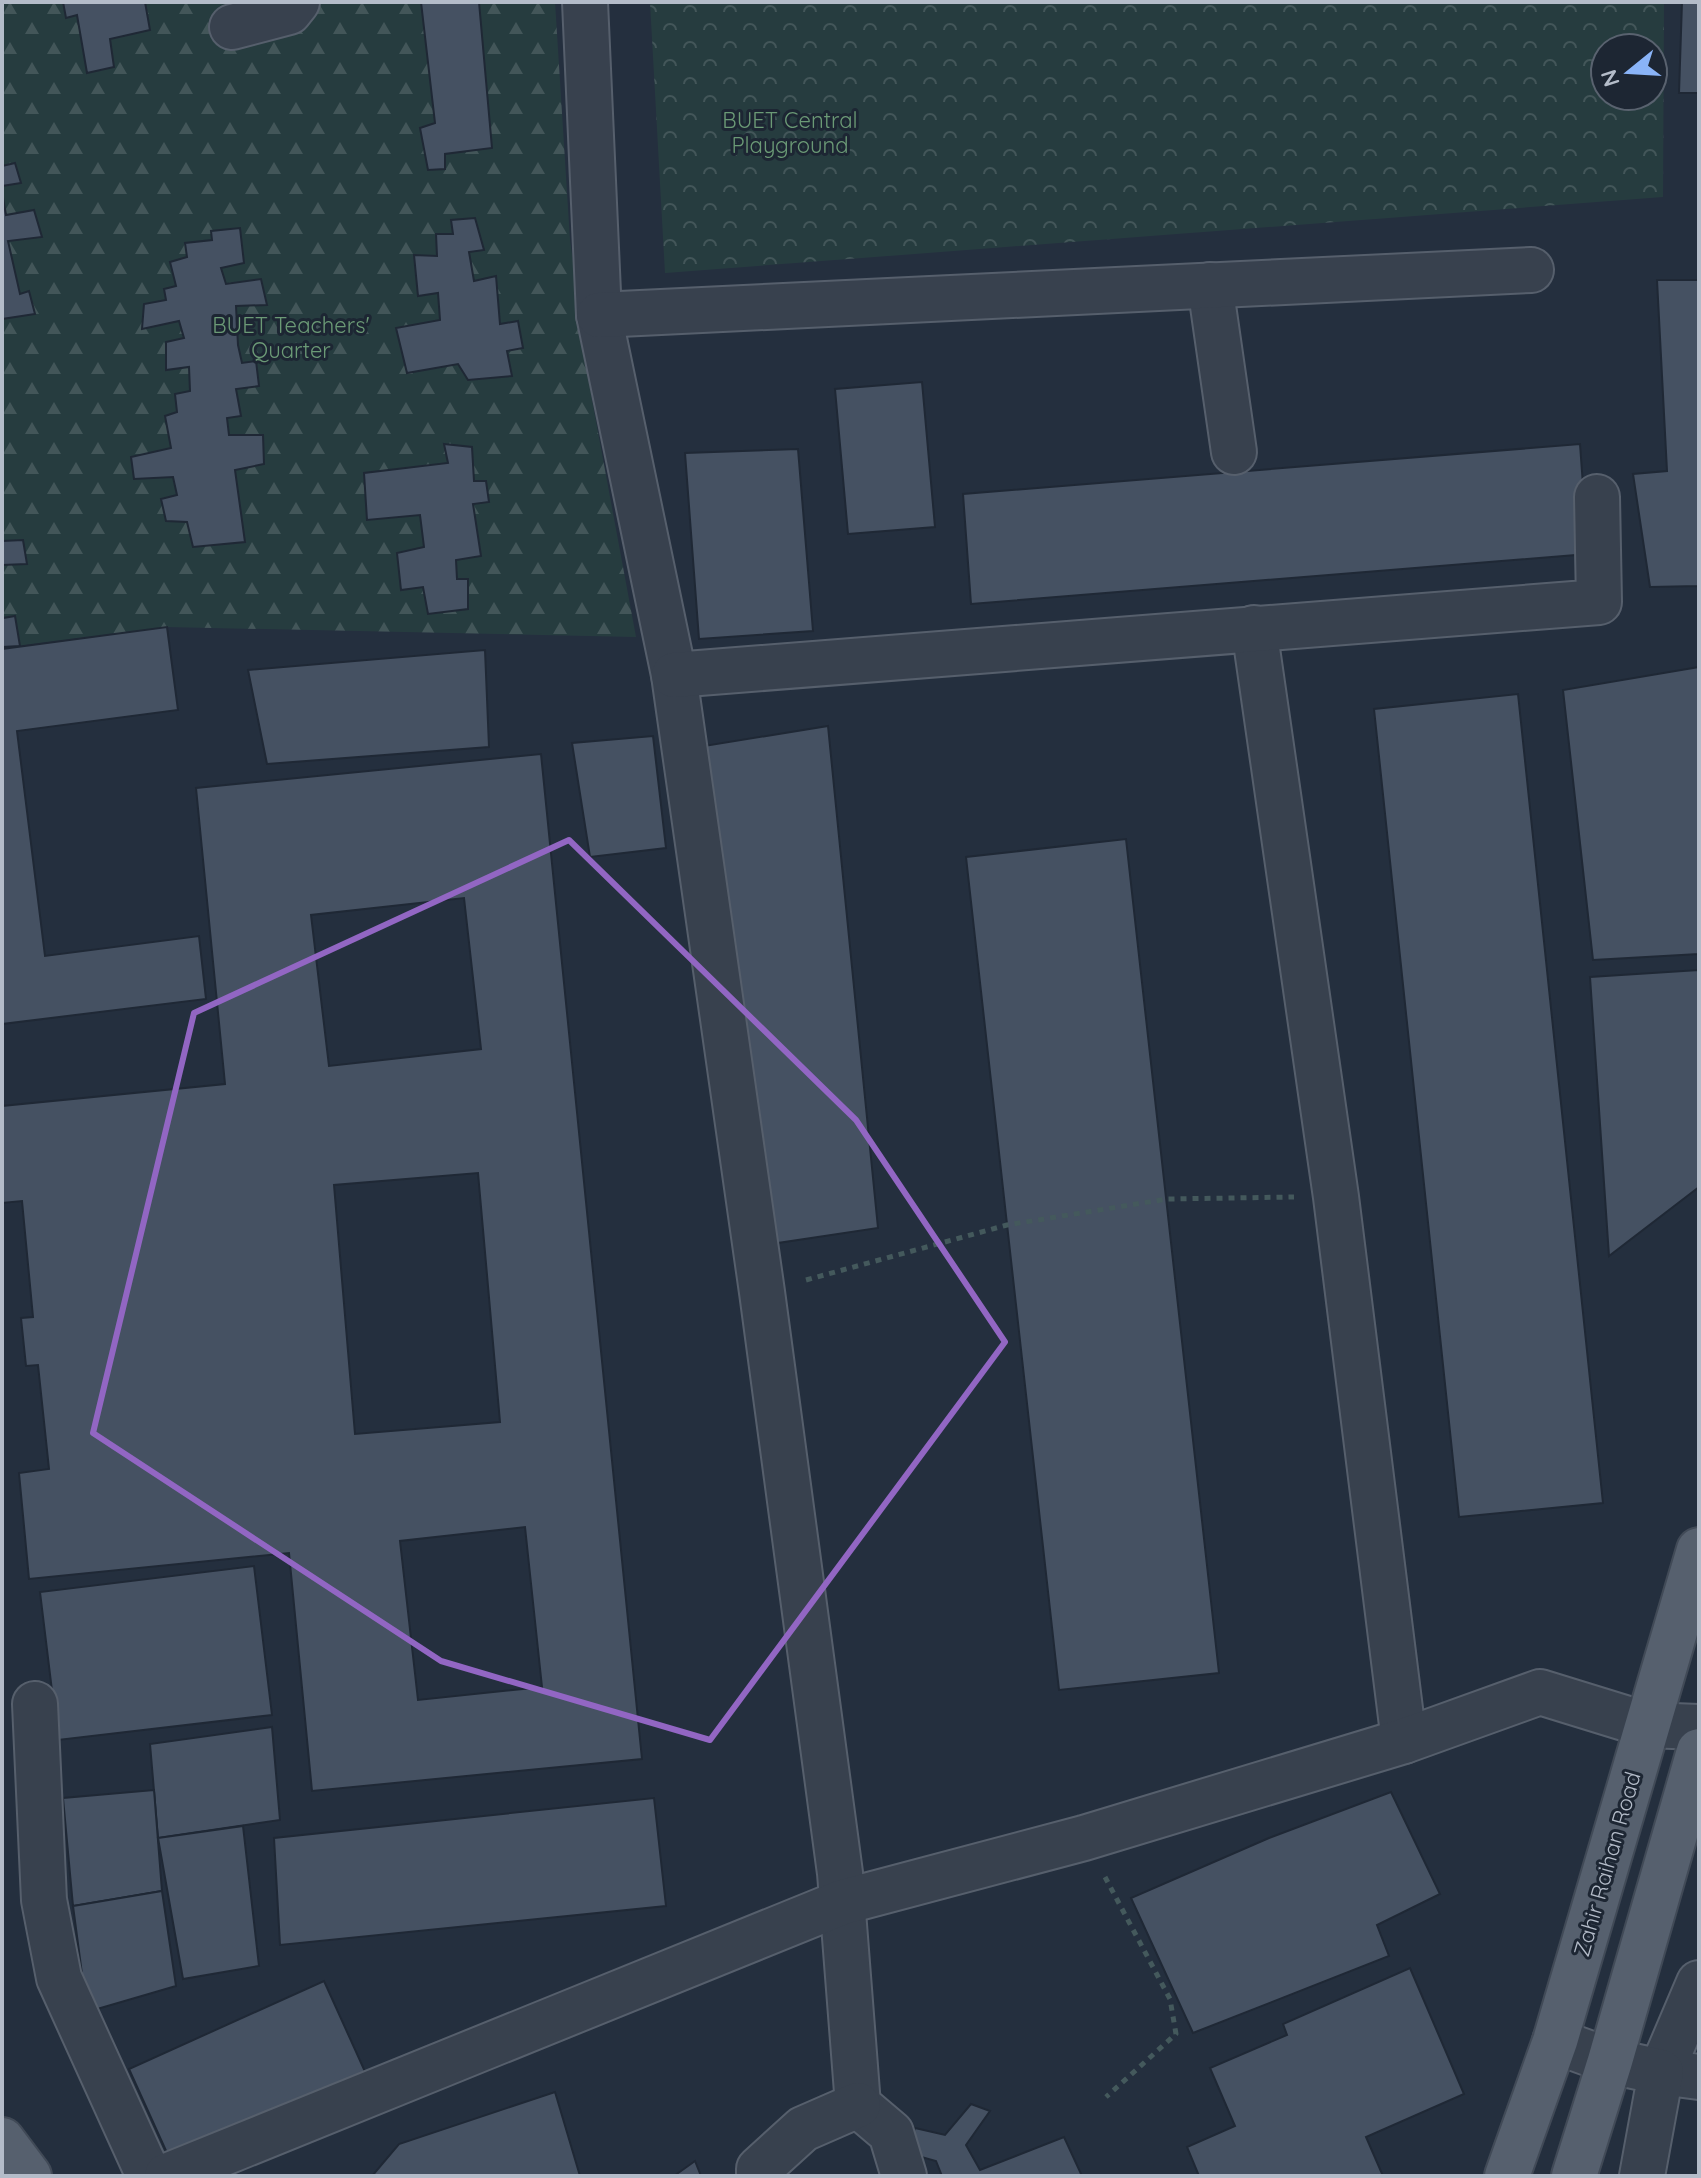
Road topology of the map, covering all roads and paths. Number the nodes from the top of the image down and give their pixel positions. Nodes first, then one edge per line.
1 (297, 2) edge
2 (585, 2) edge
3 (232, 27) dead end
4 (1531, 270) dead end
5 (1210, 285) junction
6 (599, 315) junction
7 (1234, 452) dead end
8 (1597, 497) dead end
9 (1254, 628) junction
10 (674, 675) junction
11 (1336, 1197) junction
12 (762, 1292) junction
13 (1699, 1550) edge
14 (35, 1704) dead end
15 (1647, 1725) junction
16 (1699, 1727) edge
17 (1404, 1741) junction
18 (1699, 1751) edge
19 (1084, 1838) junction
20 (843, 1902) junction
21 (1699, 1983) edge
22 (1555, 2041) junction
23 (1610, 2061) junction
24 (1680, 2074) edge
25 (1106, 2097) dead end
26 (858, 2105) junction
27 (2, 2140) edge
28 (29, 2176) edge
29 (149, 2176) edge
30 (167, 2176) edge
31 (759, 2176) edge
32 (904, 2176) edge
33 (1507, 2176) edge
34 (1574, 2176) edge
35 (1642, 2176) edge

1 - 3 street
2 - 6 street
4 - 5 street
5 - 6 street
5 - 7 street
6 - 10 street
8 - 9 street
9 - 10 street
9 - 11 street
10 - 12 street
11 - 12 path
11 - 17 street
12 - 20 street
13 - 15 main road, Zahir Raihan Road
14 - 29 street
15 - 16 street
15 - 17 street
15 - 22 main road, Zahir Raihan Road
17 - 19 street
18 - 23 main road
19 - 20 street
19 - 25 path
20 - 26 street
20 - 30 street
21 - 24 street
22 - 23 street
22 - 33 main road, Zahir Raihan Road
23 - 24 street
23 - 34 main road
24 - 35 street
26 - 31 street
26 - 32 street
27 - 28 main road

